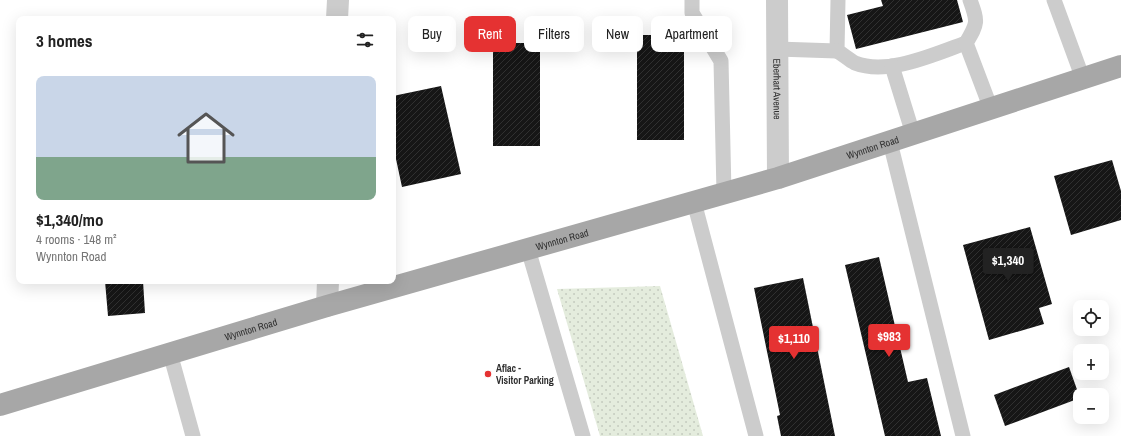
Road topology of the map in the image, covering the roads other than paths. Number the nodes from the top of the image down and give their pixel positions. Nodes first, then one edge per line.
1 (338, 0) edge
2 (692, 0) edge
3 (777, 0) edge
4 (838, 0) edge
5 (970, 0) edge
6 (1054, 0) edge
7 (337, 16) edge
8 (966, 43) junction
9 (777, 49) junction
10 (837, 51) junction
11 (892, 66) junction
12 (1121, 66) edge
13 (1084, 79) junction
14 (990, 109) junction
15 (913, 134) junction
16 (890, 142) junction
17 (778, 178) junction
18 (724, 193) junction
19 (694, 202) junction
20 (528, 249) junction
21 (328, 284) edge
22 (327, 306) junction
23 (170, 353) junction
24 (0, 405) edge
25 (193, 436) edge
26 (583, 436) edge
27 (756, 436) edge
28 (963, 436) edge

1 - 7 street
2 - 18 lane
3 - 9 street, Eberhart Avenue
4 - 10 lane
5 - 8 lane
6 - 13 lane
8 - 11 lane
8 - 14 lane
9 - 10 lane
9 - 17 street, Eberhart Avenue
10 - 11 lane
11 - 15 lane
12 - 13 main road, Wynnton Road
13 - 14 main road, Wynnton Road
14 - 15 main road, Wynnton Road
15 - 16 main road, Wynnton Road
16 - 17 main road, Wynnton Road
16 - 28 lane
17 - 18 main road, Wynnton Road
18 - 19 main road, Wynnton Road
19 - 20 main road, Wynnton Road
19 - 27 lane
20 - 22 main road, Wynnton Road
20 - 26 lane
21 - 22 street
22 - 23 main road, Wynnton Road
23 - 24 main road, Wynnton Road
23 - 25 lane

